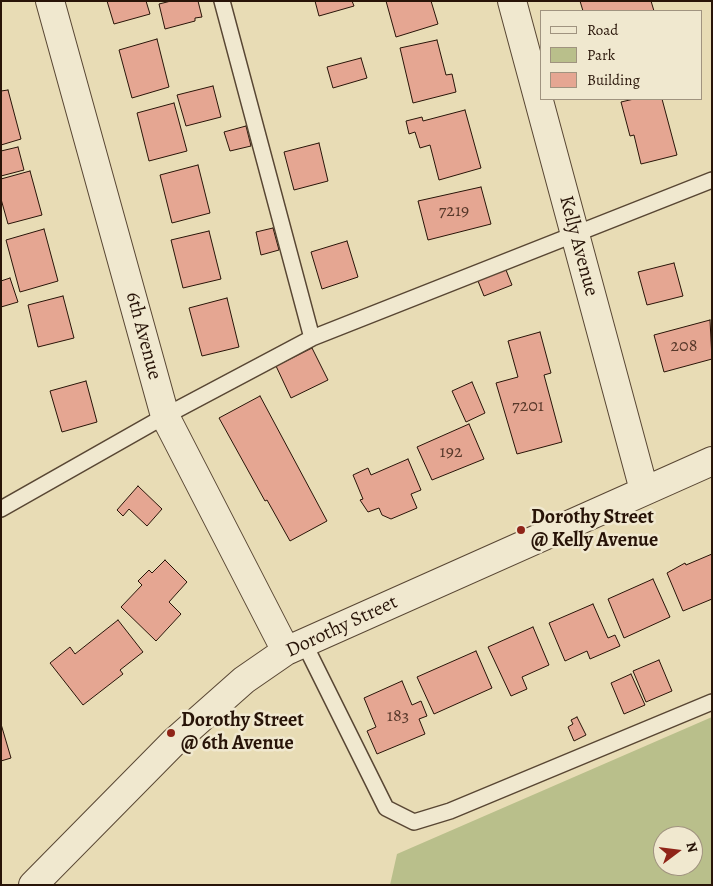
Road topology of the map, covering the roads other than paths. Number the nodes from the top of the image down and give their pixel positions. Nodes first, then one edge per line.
1 (50, 1) edge
2 (222, 1) edge
3 (512, 1) edge
4 (712, 180) edge
5 (575, 234) junction
6 (312, 338) junction
7 (165, 416) junction
8 (712, 461) edge
9 (644, 490) junction
10 (1, 509) edge
11 (295, 647) junction
12 (712, 702) edge
13 (33, 885) edge

1 - 7 street, 6th Avenue
2 - 6 lane
3 - 5 street, Kelly Avenue
4 - 5 lane
5 - 6 lane
5 - 9 street, Kelly Avenue
6 - 7 lane
7 - 10 lane
7 - 11 street, 6th Avenue
8 - 9 street, Dorothy Street
9 - 11 street, Dorothy Street
11 - 12 lane
11 - 13 street, Dorothy Street

